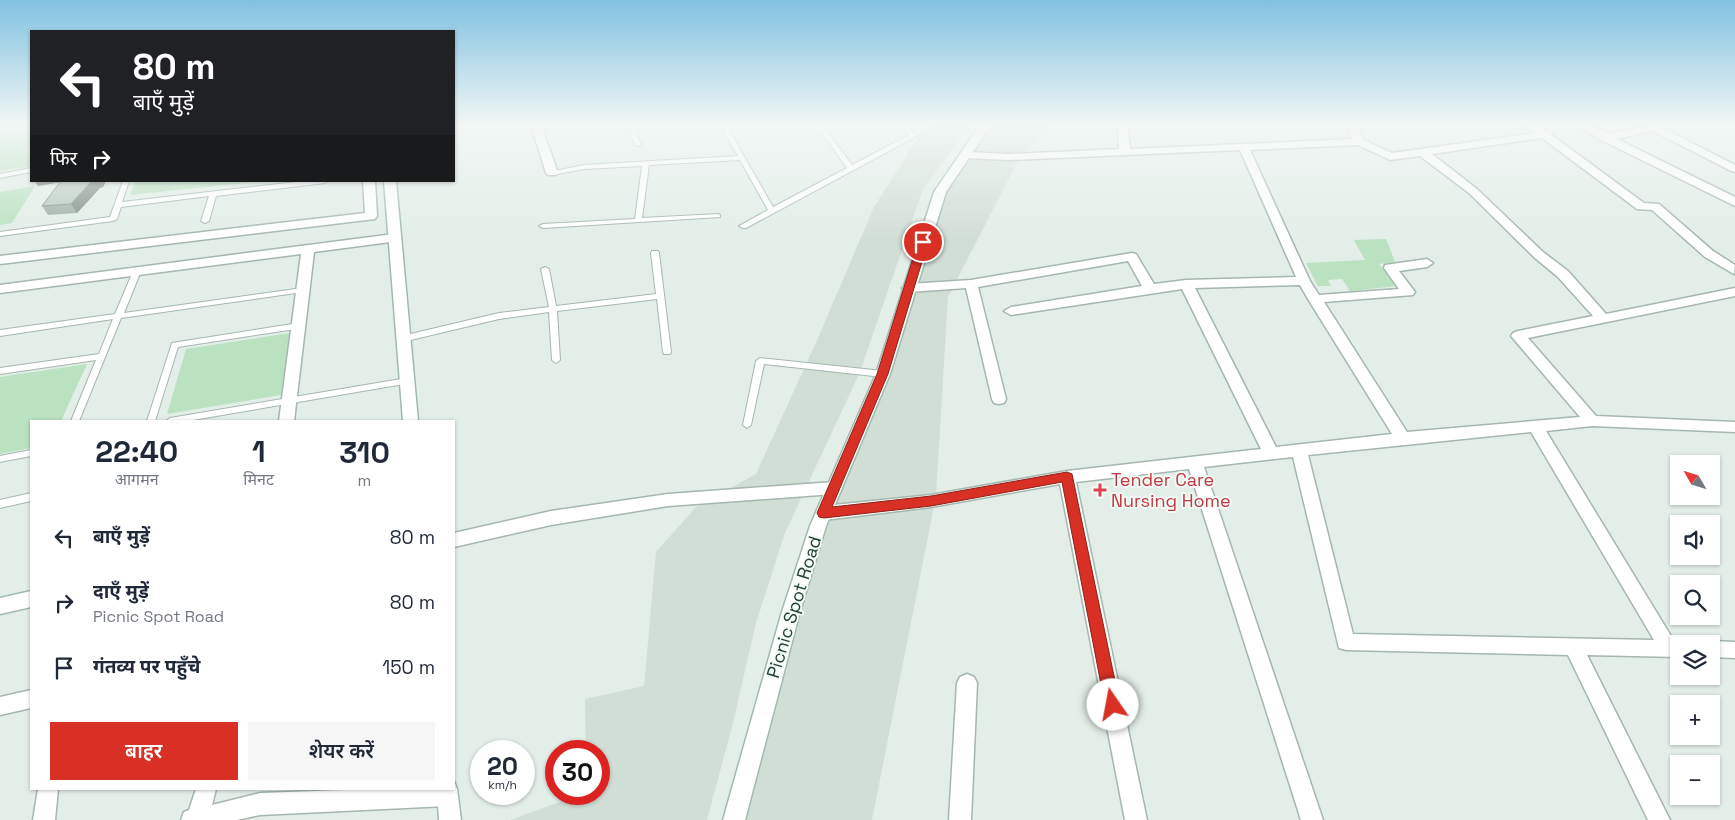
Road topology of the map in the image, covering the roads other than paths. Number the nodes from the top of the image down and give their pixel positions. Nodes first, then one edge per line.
1 (549, 163) edge
2 (642, 163) edge
3 (646, 163) edge
4 (745, 163) edge
5 (847, 163) edge
6 (862, 163) edge
7 (961, 163) edge
8 (1251, 163) edge
9 (1437, 163) edge
10 (1582, 163) edge
11 (1656, 163) edge
12 (851, 169) junction
13 (30, 170) edge
14 (552, 173) joint
15 (0, 176) edge
16 (126, 182) edge
17 (312, 182) edge
18 (369, 182) edge
19 (390, 182) edge
20 (298, 183) edge
21 (213, 194) junction
22 (1735, 202) edge
23 (117, 205) junction
24 (772, 211) junction
25 (718, 216) dead end
26 (638, 220) junction
27 (205, 221) dead end
28 (543, 226) dead end
29 (743, 226) dead end
30 (0, 234) edge
31 (394, 238) junction
32 (308, 249) junction
33 (655, 253) dead end
34 (0, 260) edge
35 (1426, 263) dead end
36 (545, 269) dead end
37 (1735, 270) edge
38 (136, 271) junction
39 (1304, 281) junction
40 (971, 284) junction
41 (1186, 284) junction
42 (909, 288) junction
43 (1150, 288) junction
44 (0, 289) edge
45 (303, 290) junction
46 (1735, 292) edge
47 (660, 296) junction
48 (1315, 299) junction
49 (553, 310) junction
50 (1011, 311) dead end
51 (118, 316) junction
52 (1603, 318) junction
53 (299, 326) junction
54 (0, 333) edge
55 (402, 339) junction
56 (667, 352) dead end
57 (102, 356) junction
58 (556, 360) dead end
59 (0, 371) edge
60 (883, 374) junction
61 (407, 381) junction
62 (998, 399) dead end
63 (290, 401) junction
64 (75, 420) edge
65 (151, 420) edge
66 (176, 420) edge
67 (287, 420) edge
68 (411, 420) edge
69 (1592, 421) junction
70 (747, 425) dead end
71 (1535, 426) junction
72 (1735, 427) edge
73 (1403, 438) junction
74 (1299, 450) junction
75 (30, 453) edge
76 (1272, 454) junction
77 (0, 459) edge
78 (1194, 464) junction
79 (1067, 477) junction
80 (834, 488) junction
81 (30, 497) edge
82 (0, 504) edge
83 (824, 513) junction
84 (455, 540) edge
85 (30, 599) edge
86 (0, 606) edge
87 (1670, 643) edge
88 (1573, 646) junction
89 (1670, 649) edge
90 (1720, 649) edge
91 (1735, 650) edge
92 (967, 683) dead end
93 (30, 699) edge
94 (0, 706) edge
95 (48, 790) edge
96 (206, 790) edge
97 (447, 792) edge
98 (250, 813) edge
99 (195, 819) edge
100 (44, 820) edge
101 (450, 820) edge
102 (734, 820) edge
103 (960, 820) edge
104 (1136, 820) edge
105 (1312, 820) edge
106 (1659, 820) edge

1 - 14 street
2 - 14 lane
3 - 26 lane
4 - 24 lane
5 - 12 lane
6 - 12 lane
7 - 42 street, Picnic Spot Road
8 - 39 street
9 - 52 street
10 - 37 street
11 - 22 street
12 - 24 lane
13 - 15 lane
16 - 23 lane
17 - 20 lane
18 - 34 street
19 - 31 street
20 - 21 lane
21 - 23 lane
21 - 27 lane
23 - 30 lane
24 - 29 lane
25 - 26 lane
26 - 28 lane
31 - 32 street
31 - 55 street
32 - 38 street
32 - 45 street
33 - 47 lane
35 - 48 street
36 - 49 lane
38 - 44 street
38 - 51 lane
39 - 41 street
39 - 48 street
40 - 42 street
40 - 43 street
40 - 62 street
41 - 43 street
41 - 76 street
42 - 60 street, Picnic Spot Road
43 - 50 street
45 - 51 lane
45 - 53 street
46 - 52 street
47 - 49 lane
47 - 56 lane
48 - 73 street
49 - 55 lane
49 - 58 lane
51 - 54 lane
51 - 57 lane
52 - 69 street
53 - 63 street
53 - 65 lane
55 - 61 street
57 - 59 lane
57 - 64 lane
60 - 70 lane
60 - 80 street, Picnic Spot Road
61 - 63 lane
61 - 68 street
63 - 66 lane
63 - 67 street
69 - 71 street
69 - 72 street
71 - 73 street
71 - 87 street
73 - 74 street
74 - 76 street
74 - 88 street
75 - 77 lane
76 - 78 street
78 - 79 street
78 - 105 street
79 - 83 street
79 - 104 street
80 - 83 street, Picnic Spot Road
80 - 84 street
81 - 82 lane
83 - 102 street, Picnic Spot Road
85 - 86 street
88 - 89 street
88 - 106 street
90 - 91 street
92 - 103 street
93 - 94 street
95 - 100 street
96 - 99 street
97 - 98 street
97 - 101 street
98 - 99 street

